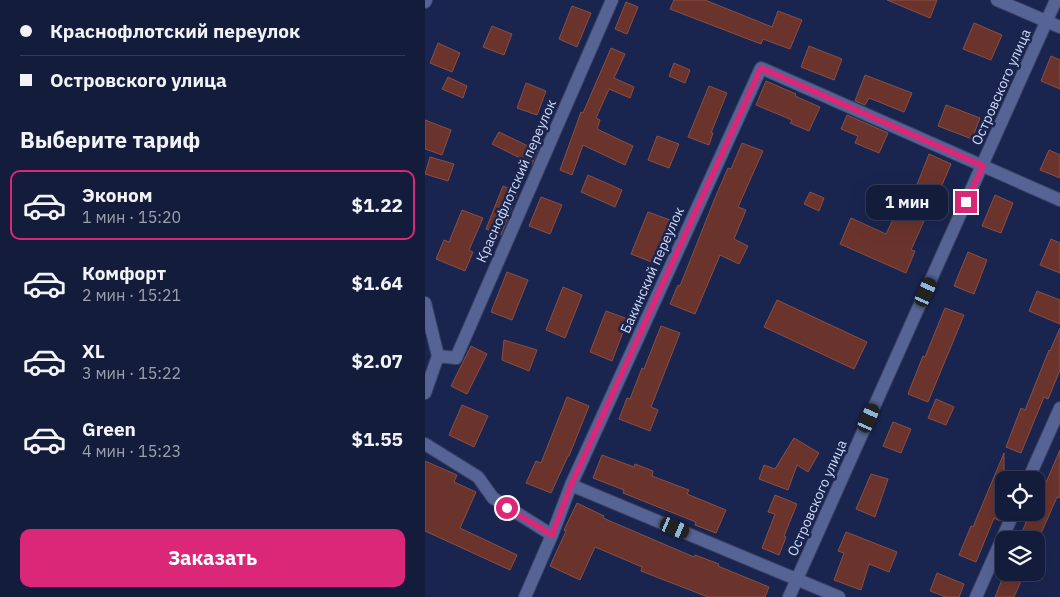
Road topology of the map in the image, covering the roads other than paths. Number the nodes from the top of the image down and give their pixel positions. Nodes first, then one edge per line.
1 (612, 0) edge
2 (997, 0) edge
3 (1056, 0) edge
4 (1047, 22) junction
5 (1060, 28) edge
6 (983, 166) junction
7 (1060, 200) edge
8 (425, 303) edge
9 (438, 356) junction
10 (425, 393) edge
11 (1060, 408) edge
12 (425, 444) edge
13 (1032, 471) edge
14 (571, 485) junction
15 (1010, 521) edge
16 (552, 535) junction
17 (797, 579) junction
18 (525, 597) edge
19 (789, 597) edge
20 (839, 597) edge
21 (977, 597) edge

1 - 9 street, Краснофлотский переулок
2 - 4 street
3 - 4 street, Островского улица
4 - 5 street
4 - 6 street, Островского улица
6 - 7 street
6 - 14 street, Бакинский переулок
6 - 17 street, Островского улица
8 - 9 street
9 - 10 street
11 - 13 street
12 - 16 street
14 - 16 street, Бакинский переулок
14 - 17 street
15 - 21 street
16 - 18 street, Бакинский переулок
17 - 19 street, Островского улица
17 - 20 street

